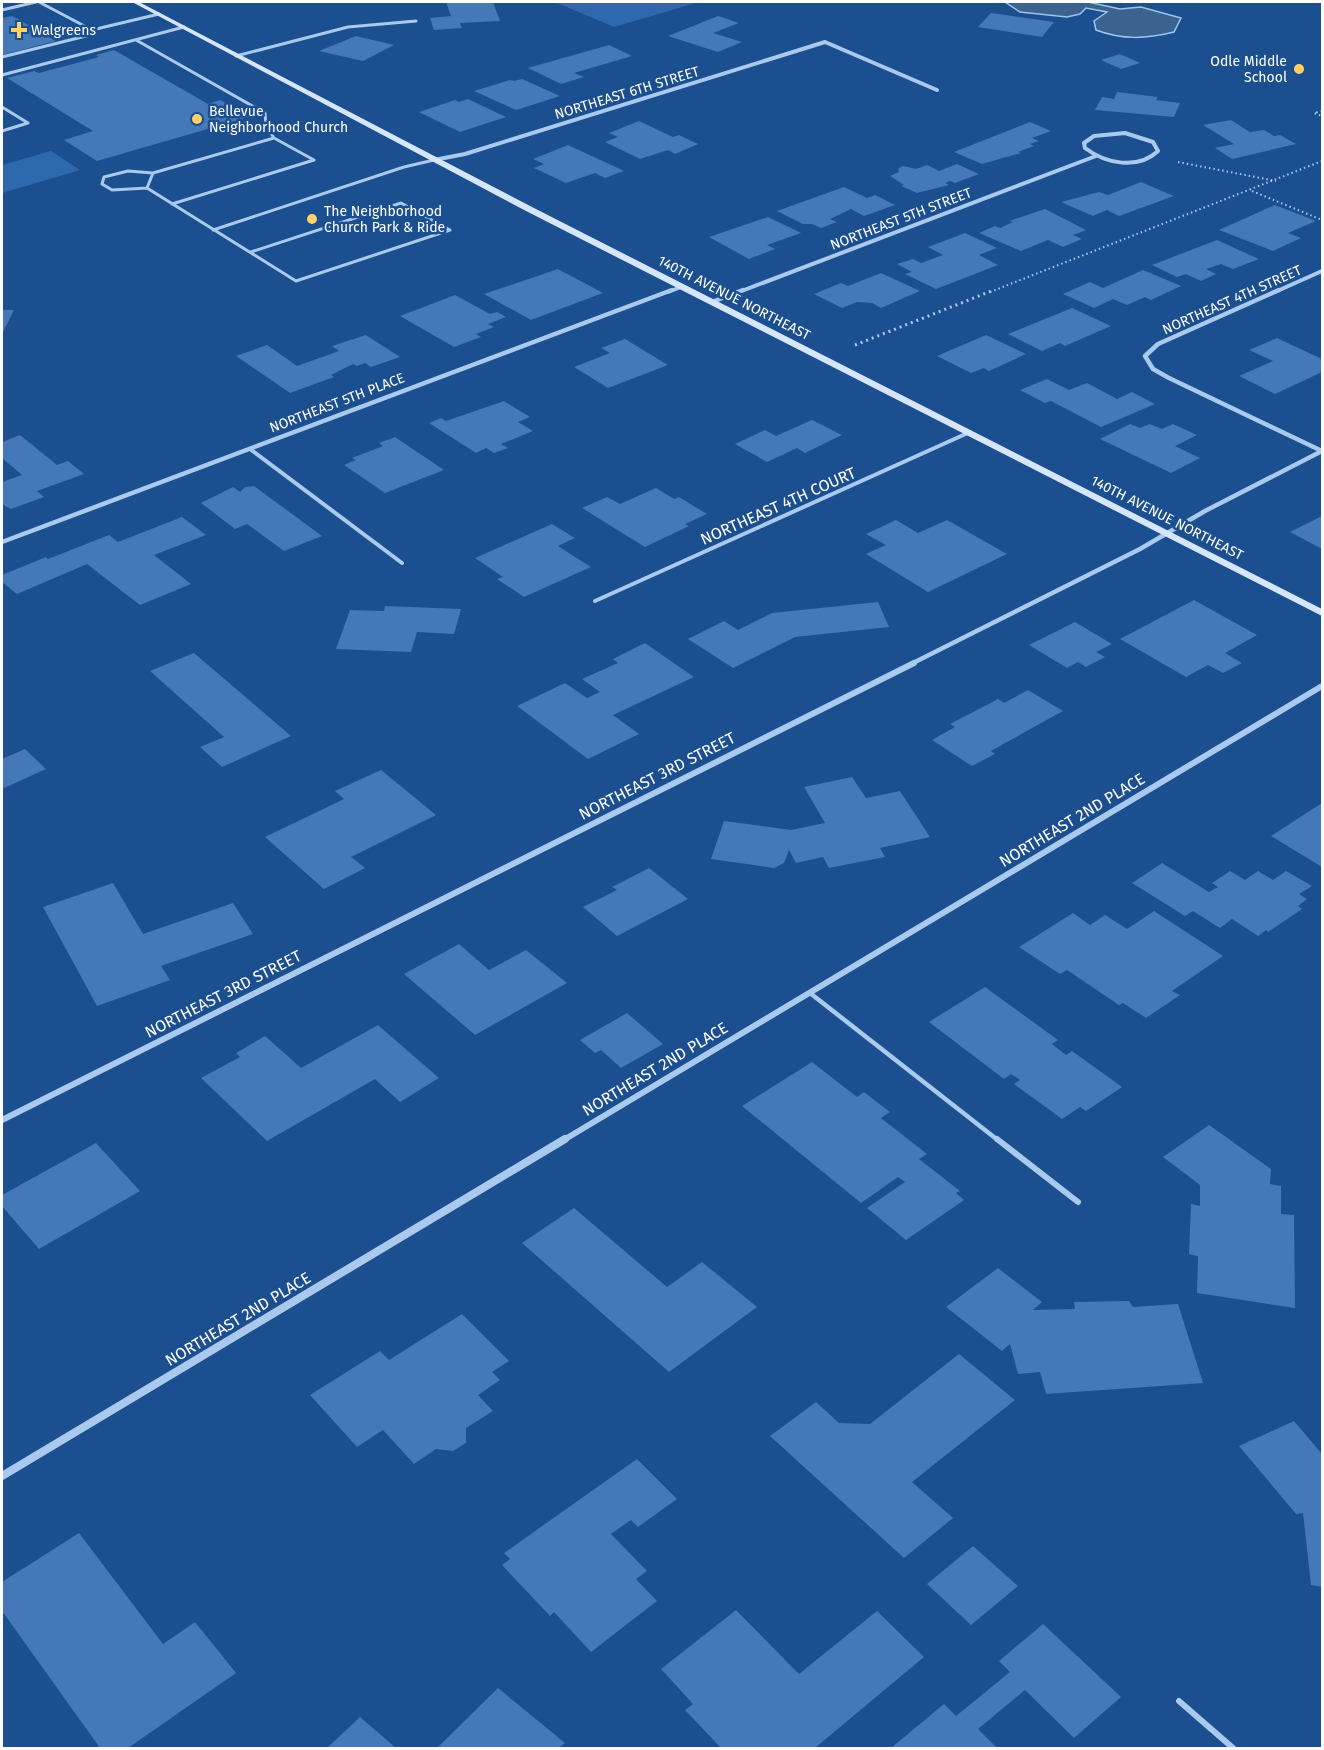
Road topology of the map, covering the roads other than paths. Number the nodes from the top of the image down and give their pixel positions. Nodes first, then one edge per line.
1 (38, 2) edge
2 (135, 2) edge
3 (2, 10) edge
4 (159, 14) junction
5 (416, 21) dead end
6 (184, 27) junction
7 (92, 30) junction
8 (136, 40) junction
9 (236, 56) junction
10 (2, 57) edge
11 (2, 75) edge
12 (937, 90) dead end
13 (2, 107) edge
14 (2, 131) edge
15 (274, 138) junction
16 (1096, 156) junction
17 (434, 160) junction
18 (153, 173) junction
19 (147, 188) junction
20 (171, 204) junction
21 (213, 230) junction
22 (251, 252) junction
23 (1323, 271) edge
24 (681, 287) junction
25 (712, 302) junction
26 (970, 432) junction
27 (250, 449) junction
28 (1322, 451) edge
29 (1167, 533) junction
30 (2, 542) edge
31 (402, 562) dead end
32 (595, 601) dead end
33 (1323, 613) edge
34 (1323, 686) edge
35 (810, 993) junction
36 (2, 1120) edge
37 (1078, 1202) dead end
38 (2, 1476) edge
39 (1179, 1701) dead end
40 (1233, 1749) edge

1 - 3 lane
1 - 7 lane
2 - 4 street, 140TH AVENUE NORTHEAST
4 - 6 street, 140TH AVENUE NORTHEAST
4 - 7 lane
5 - 9 lane
6 - 8 lane
6 - 9 street, 140TH AVENUE NORTHEAST
7 - 10 lane
8 - 11 lane
8 - 15 lane
9 - 17 street, 140TH AVENUE NORTHEAST
12 - 17 street, NORTHEAST 6TH STREET
13 - 14 lane
15 - 18 lane
15 - 20 lane
16 - 16 street
16 - 25 street, NORTHEAST 5TH STREET
17 - 21 lane
17 - 24 street, 140TH AVENUE NORTHEAST
18 - 19 lane
18 - 19 lane
19 - 20 lane
20 - 21 lane
21 - 22 lane
22 - 22 lane
23 - 28 street, NORTHEAST 4TH STREET
24 - 25 street, 140TH AVENUE NORTHEAST
24 - 27 street, NORTHEAST 5TH PLACE
25 - 26 street, 140TH AVENUE NORTHEAST
26 - 29 street, 140TH AVENUE NORTHEAST
26 - 32 lane, NORTHEAST 4TH COURT
27 - 30 street, NORTHEAST 5TH PLACE
27 - 31 lane
28 - 29 street, NORTHEAST 3RD STREET
29 - 33 street, 140TH AVENUE NORTHEAST
29 - 36 street, NORTHEAST 3RD STREET
34 - 35 street, NORTHEAST 2ND PLACE
35 - 37 lane
35 - 38 street, NORTHEAST 2ND PLACE
39 - 40 lane

